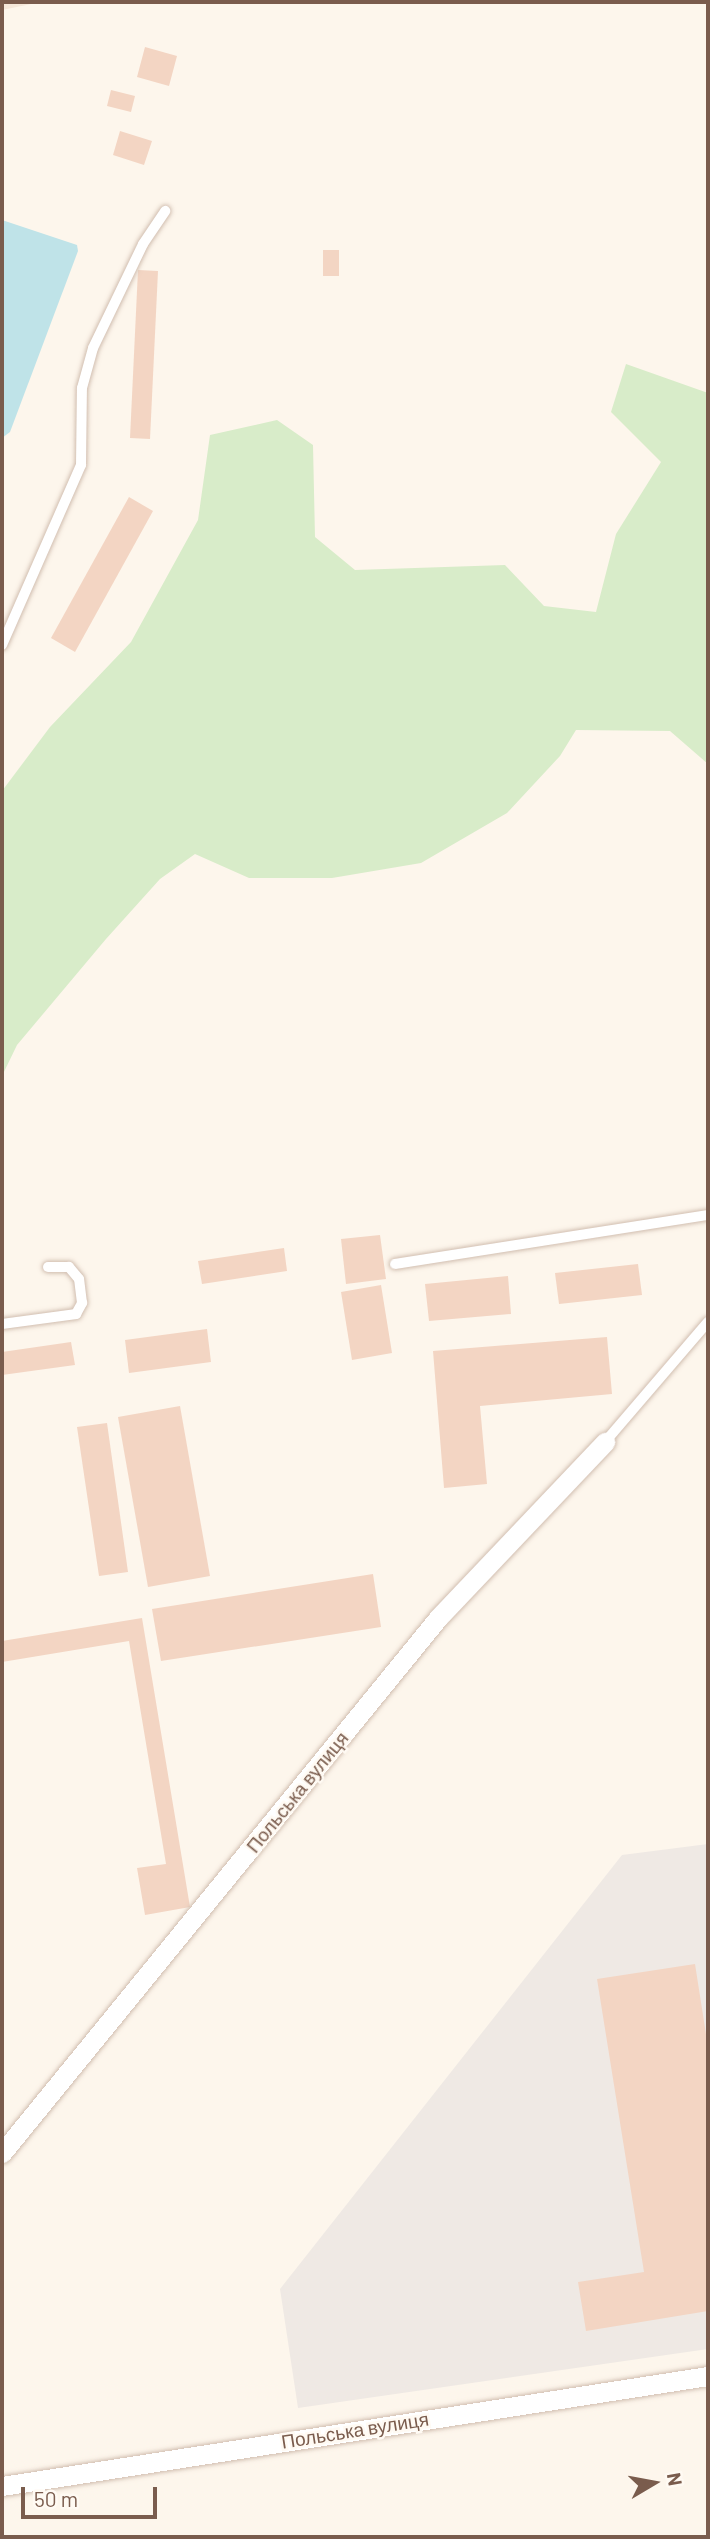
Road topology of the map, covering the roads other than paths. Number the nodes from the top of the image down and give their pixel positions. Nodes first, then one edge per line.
1 (165, 211) dead end
2 (2, 645) edge
3 (708, 1215) edge
4 (396, 1264) dead end
5 (48, 1267) dead end
6 (708, 1322) edge
7 (2, 1324) edge
8 (605, 1442) joint
9 (2, 2153) edge
10 (708, 2376) edge
11 (2, 2486) edge

1 - 2 lane
3 - 4 lane
5 - 7 lane
6 - 8 lane
8 - 9 street, Польська вулиця
10 - 11 street, Польська вулиця

